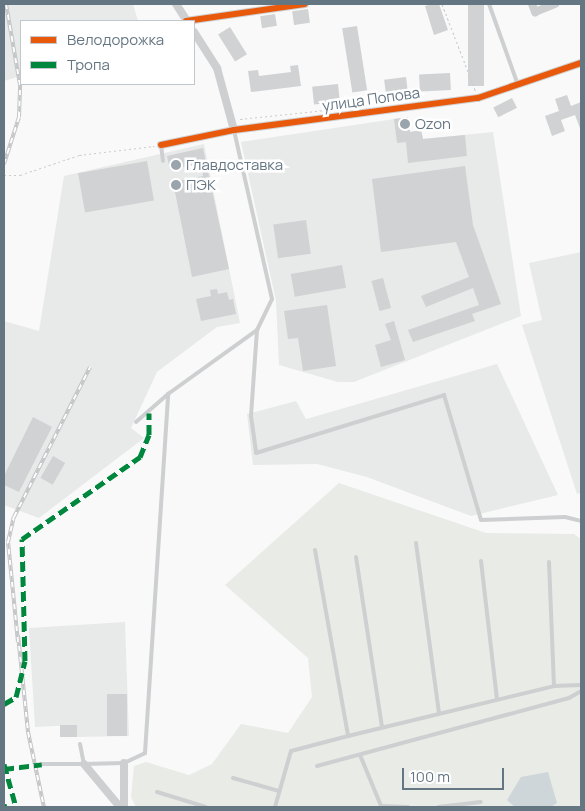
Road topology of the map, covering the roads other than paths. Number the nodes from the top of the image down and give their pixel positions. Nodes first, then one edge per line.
1 (176, 4) edge
2 (305, 4) edge
3 (489, 4) edge
4 (555, 4) edge
5 (533, 8) edge
6 (186, 20) edge
7 (194, 20) edge
8 (195, 34) edge
9 (581, 64) edge
10 (518, 85) junction
11 (234, 130) junction
12 (161, 145) joint
13 (162, 161) dead end
14 (257, 330) junction
15 (168, 394) junction
16 (136, 422) dead end
17 (581, 521) edge
18 (416, 543) dead end
19 (315, 550) dead end
20 (356, 557) dead end
21 (481, 561) dead end
22 (549, 562) dead end
23 (581, 685) edge
24 (554, 686) junction
25 (581, 691) edge
26 (497, 698) junction
27 (439, 713) junction
28 (382, 727) junction
29 (348, 736) junction
30 (80, 744) dead end
31 (360, 755) junction
32 (124, 763) junction
33 (42, 764) dead end
34 (84, 764) junction
35 (317, 766) dead end
36 (233, 778) dead end
37 (279, 791) junction
38 (158, 792) dead end
39 (481, 802) dead end
40 (120, 807) edge
41 (124, 807) edge
42 (206, 807) edge
43 (274, 807) edge
44 (408, 807) edge
45 (438, 807) edge

1 - 6 street
2 - 7 street
3 - 10 lane
4 - 5 street
8 - 11 street
9 - 10 street, улица Попова
10 - 11 street, улица Попова
11 - 12 street, улица Попова
11 - 14 lane
12 - 13 lane
14 - 15 lane
14 - 17 lane
15 - 16 lane
15 - 32 lane
18 - 27 lane
19 - 29 lane
20 - 28 lane
21 - 26 lane
22 - 24 lane
23 - 24 lane
24 - 26 lane
25 - 31 lane
26 - 27 lane
27 - 28 lane
28 - 29 lane
29 - 37 lane
30 - 34 lane
31 - 35 lane
31 - 44 lane
32 - 34 lane
32 - 41 street
33 - 34 lane
34 - 40 street
36 - 37 lane
37 - 43 lane
38 - 42 lane
39 - 45 lane

